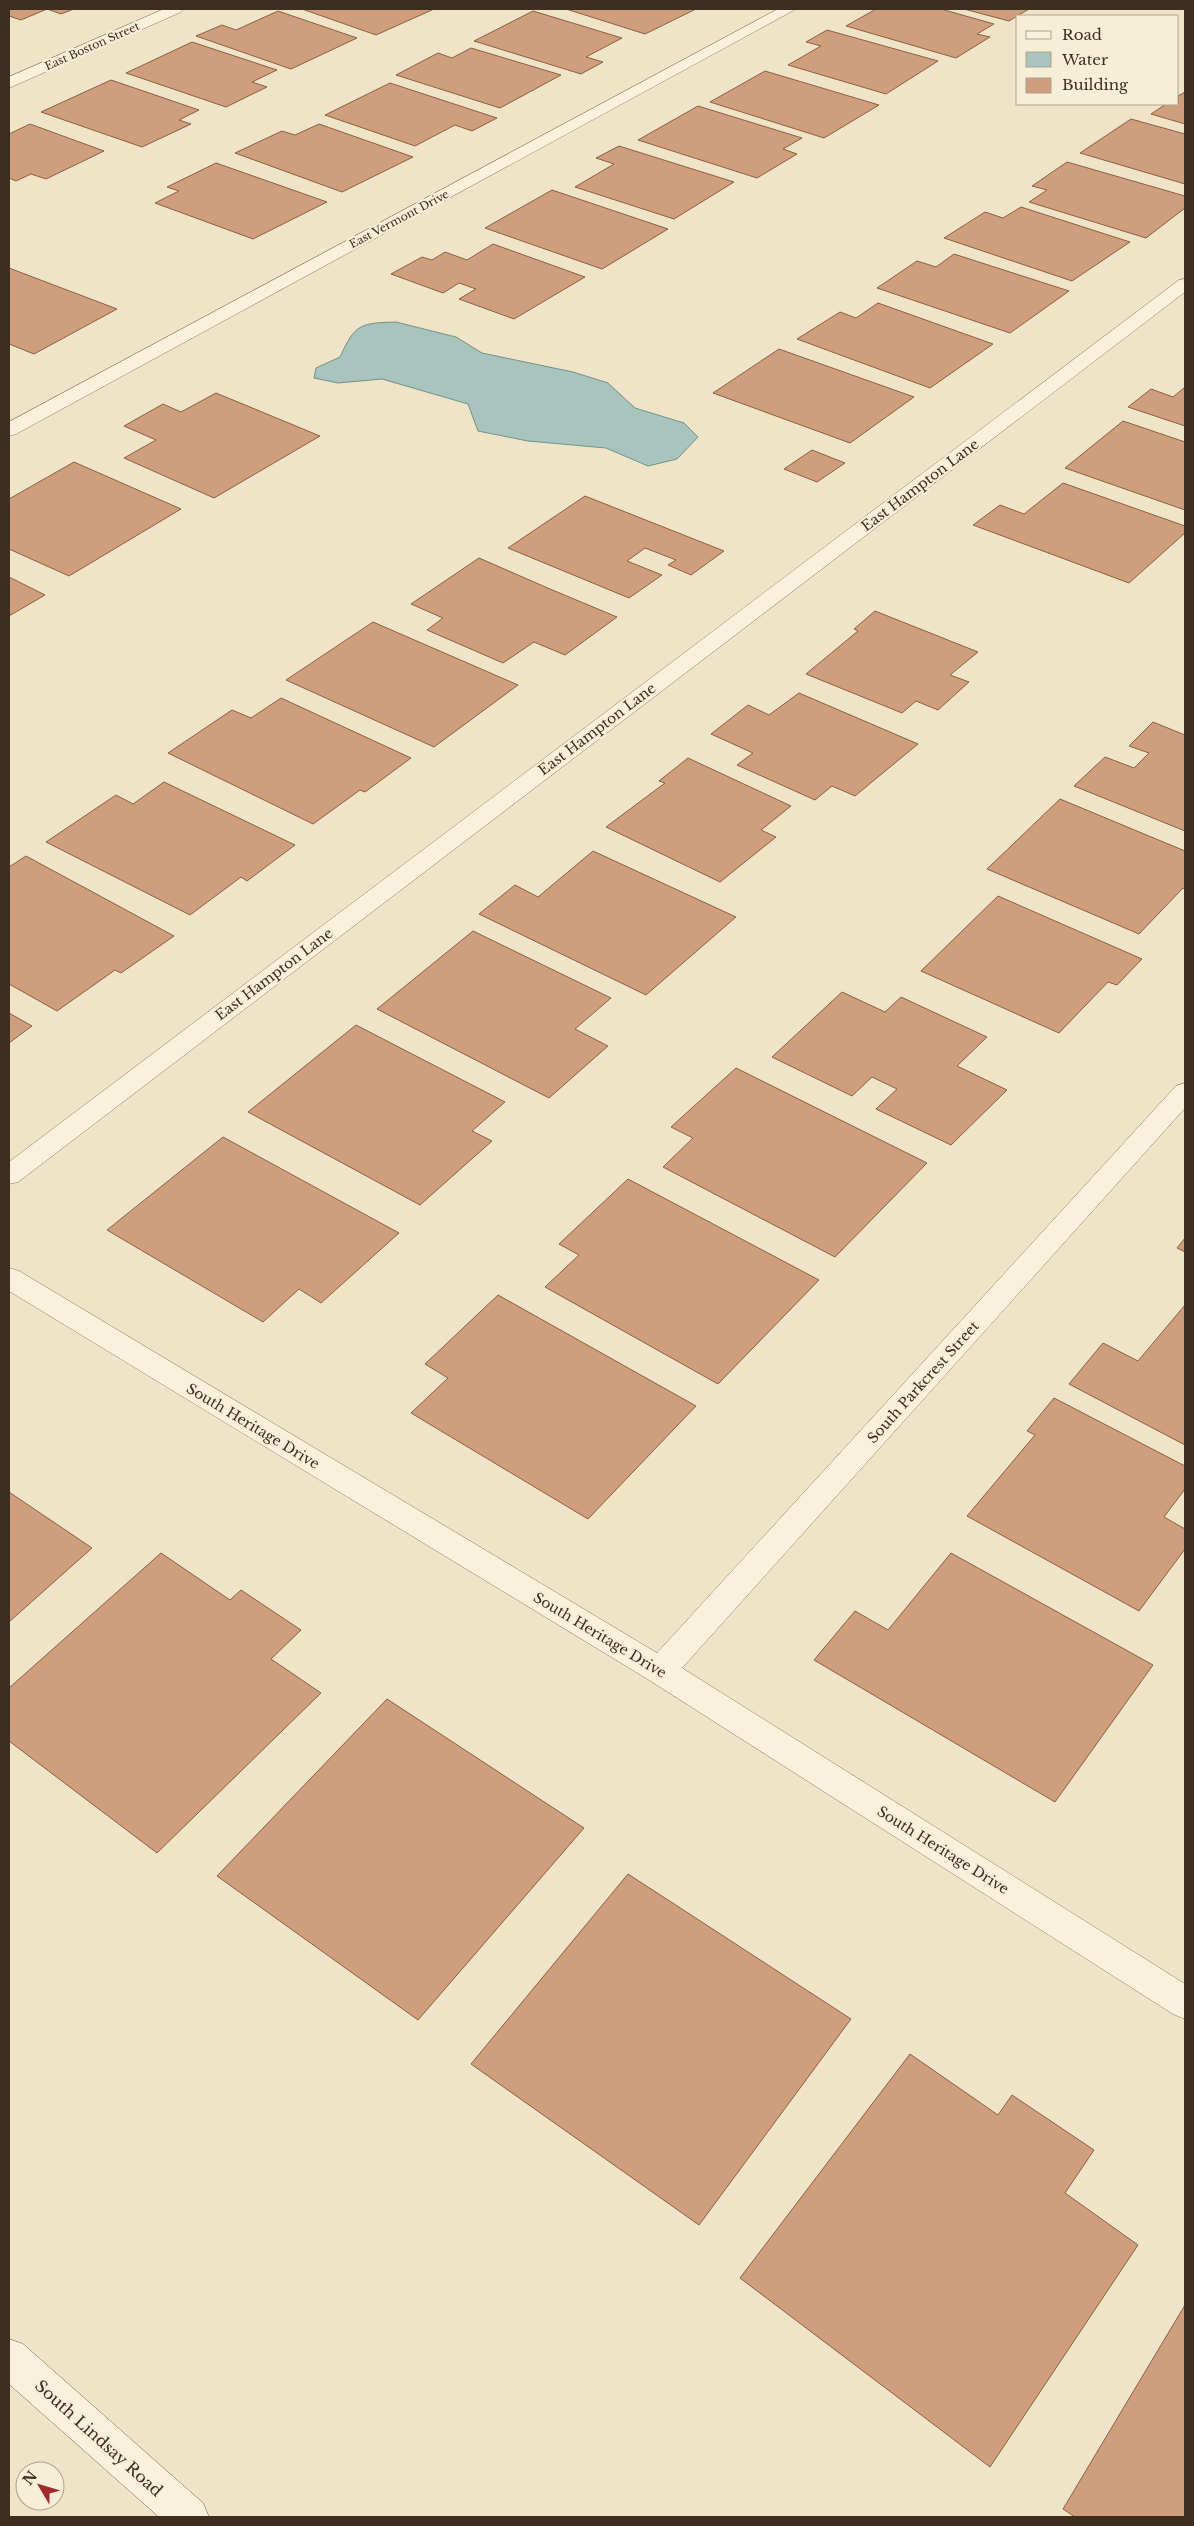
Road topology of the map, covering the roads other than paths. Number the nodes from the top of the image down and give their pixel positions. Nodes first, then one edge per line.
1 (176, 9) edge
2 (789, 9) edge
3 (9, 83) edge
4 (1185, 284) edge
5 (9, 430) edge
6 (1185, 1092) edge
7 (9, 1175) edge
8 (9, 1278) edge
9 (660, 1671) junction
10 (1185, 2003) edge
11 (9, 2358) edge
12 (179, 2515) edge

1 - 3 street, East Boston Street
2 - 5 street, East Vermont Drive
4 - 7 street, East Hampton Lane
6 - 9 street, South Parkcrest Street
8 - 9 street, South Heritage Drive
9 - 10 street, South Heritage Drive
11 - 12 street, South Lindsay Road

